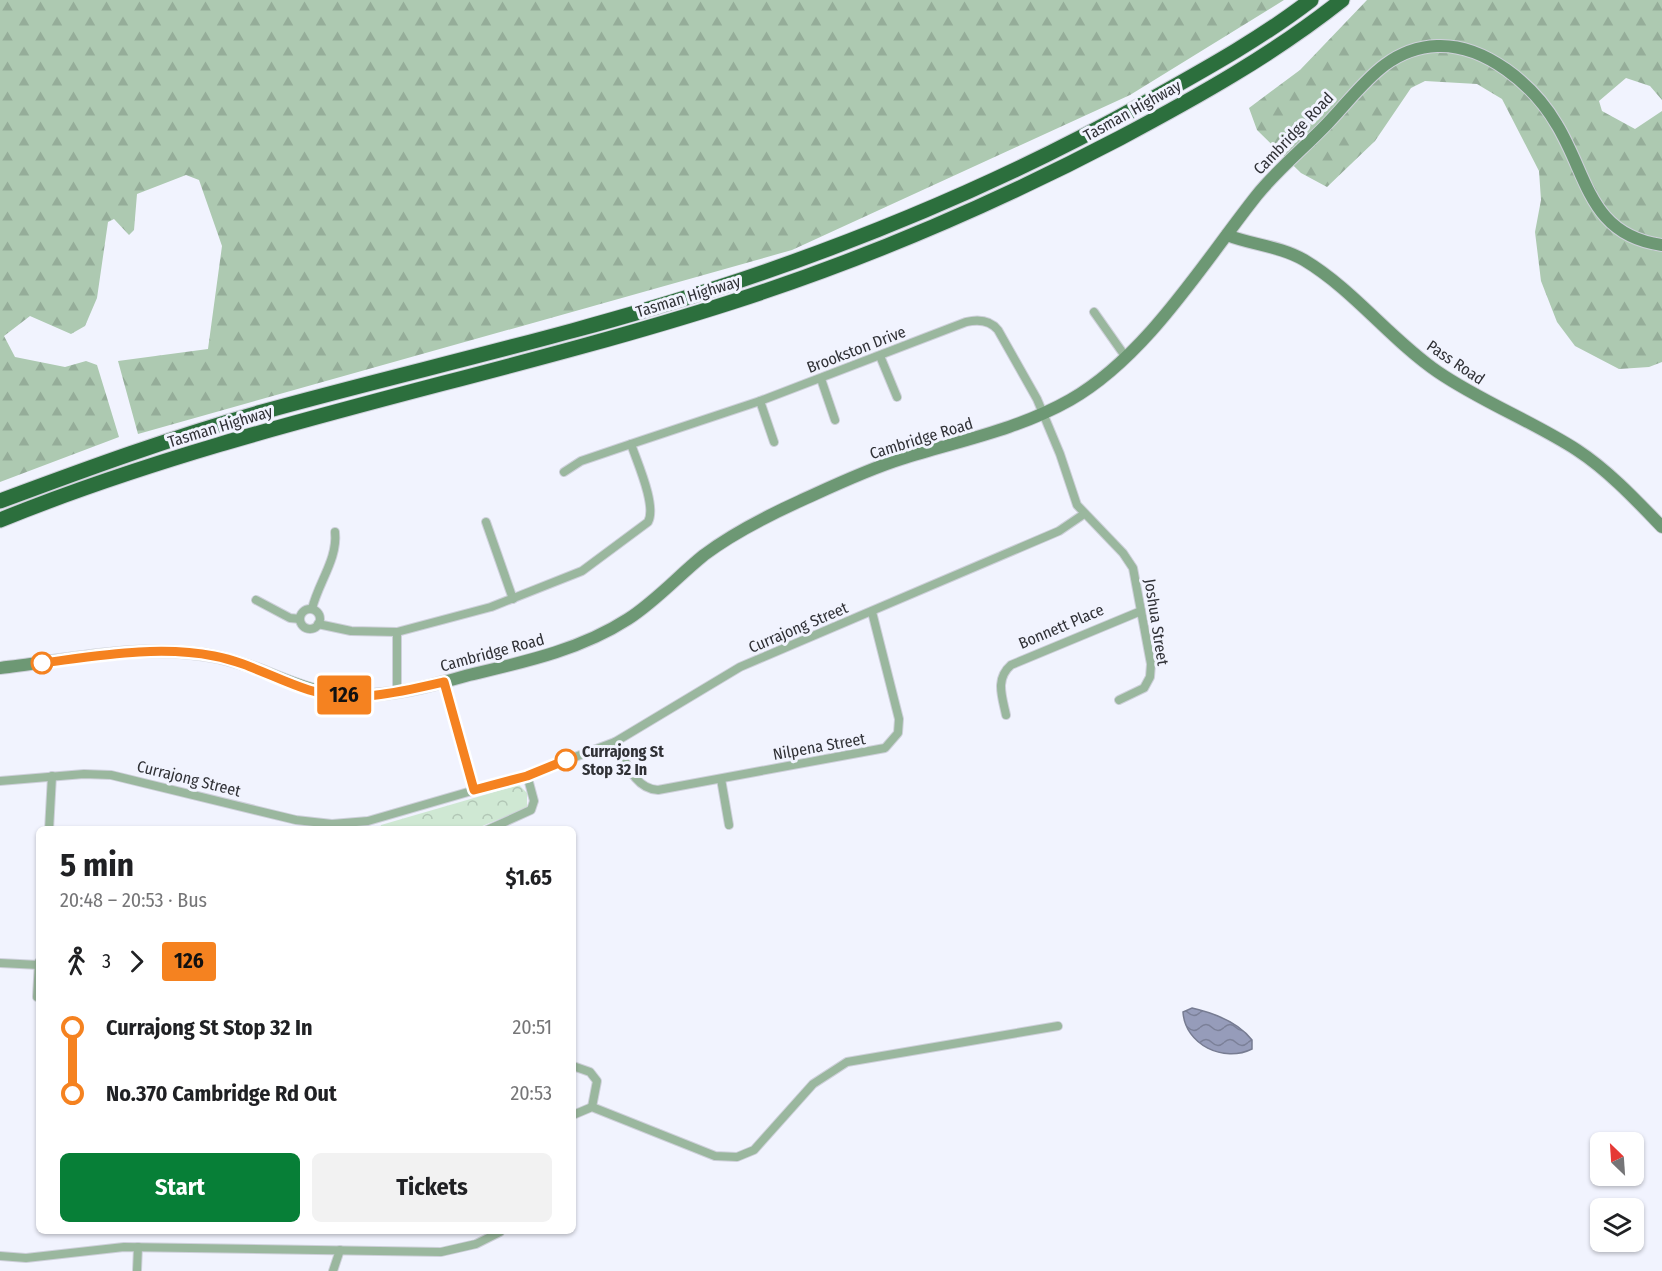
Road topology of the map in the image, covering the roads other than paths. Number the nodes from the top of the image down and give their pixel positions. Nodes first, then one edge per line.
1 (1311, 0) edge
2 (1342, 0) edge
3 (1227, 235) junction
4 (1662, 245) edge
5 (1094, 312) dead end
6 (880, 356) junction
7 (1125, 356) junction
8 (821, 379) junction
9 (897, 397) dead end
10 (760, 401) junction
11 (1043, 414) junction
12 (835, 420) dead end
13 (774, 442) dead end
14 (631, 444) junction
15 (564, 472) dead end
16 (0, 501) edge
17 (1084, 514) junction
18 (0, 520) edge
19 (486, 522) dead end
20 (1662, 527) edge
21 (335, 532) dead end
22 (513, 599) junction
23 (256, 600) dead end
24 (312, 609) junction
25 (1141, 611) junction
26 (872, 612) junction
27 (300, 619) junction
28 (318, 624) junction
29 (397, 632) junction
30 (0, 668) edge
31 (444, 682) junction
32 (397, 693) junction
33 (1119, 700) dead end
34 (1006, 715) dead end
35 (615, 742) junction
36 (52, 776) junction
37 (527, 776) junction
38 (721, 779) junction
39 (0, 781) edge
40 (474, 790) junction
41 (370, 825) edge
42 (729, 825) dead end
43 (49, 826) edge
44 (496, 826) edge
45 (0, 963) edge
46 (36, 965) edge
47 (1058, 1026) dead end
48 (576, 1067) edge
49 (592, 1107) junction
50 (576, 1114) edge
51 (496, 1234) edge
52 (138, 1247) junction
53 (340, 1250) junction
54 (0, 1256) edge
55 (137, 1271) edge
56 (333, 1271) edge

1 - 16 highway, Tasman Highway
2 - 18 highway, Tasman Highway
3 - 4 main road, Cambridge Road
3 - 7 main road, Cambridge Road
3 - 20 main road, Pass Road
5 - 7 street
6 - 8 street, Brookston Drive
6 - 9 street
6 - 11 street, Brookston Drive
7 - 11 main road, Cambridge Road
8 - 10 street, Brookston Drive
8 - 12 street
10 - 13 street
10 - 14 street, Brookston Drive
11 - 17 street, Joshua Street
11 - 31 main road, Cambridge Road
14 - 15 street, Brookston Drive
14 - 22 street
17 - 25 street, Joshua Street
17 - 26 street, Currajong Street
19 - 22 street
21 - 24 street
22 - 29 street
23 - 27 street
24 - 27 street
24 - 28 street
25 - 33 street, Joshua Street
25 - 34 street, Bonnett Place
26 - 35 street, Currajong Street
26 - 38 street, Nilpena Street
27 - 28 street
28 - 29 street
29 - 32 street
30 - 32 main road, Cambridge Road
31 - 32 main road, Cambridge Road
31 - 40 street
35 - 37 street, Currajong Street
35 - 38 street, Nilpena Street
36 - 39 street, Currajong Street
36 - 41 street, Currajong Street
36 - 43 street
37 - 40 street, Currajong Street
37 - 44 street
38 - 42 street
40 - 41 street, Currajong Street
45 - 46 street
47 - 49 street
48 - 49 street
49 - 50 street
51 - 53 street
52 - 53 street
52 - 54 street
52 - 55 street
53 - 56 street

